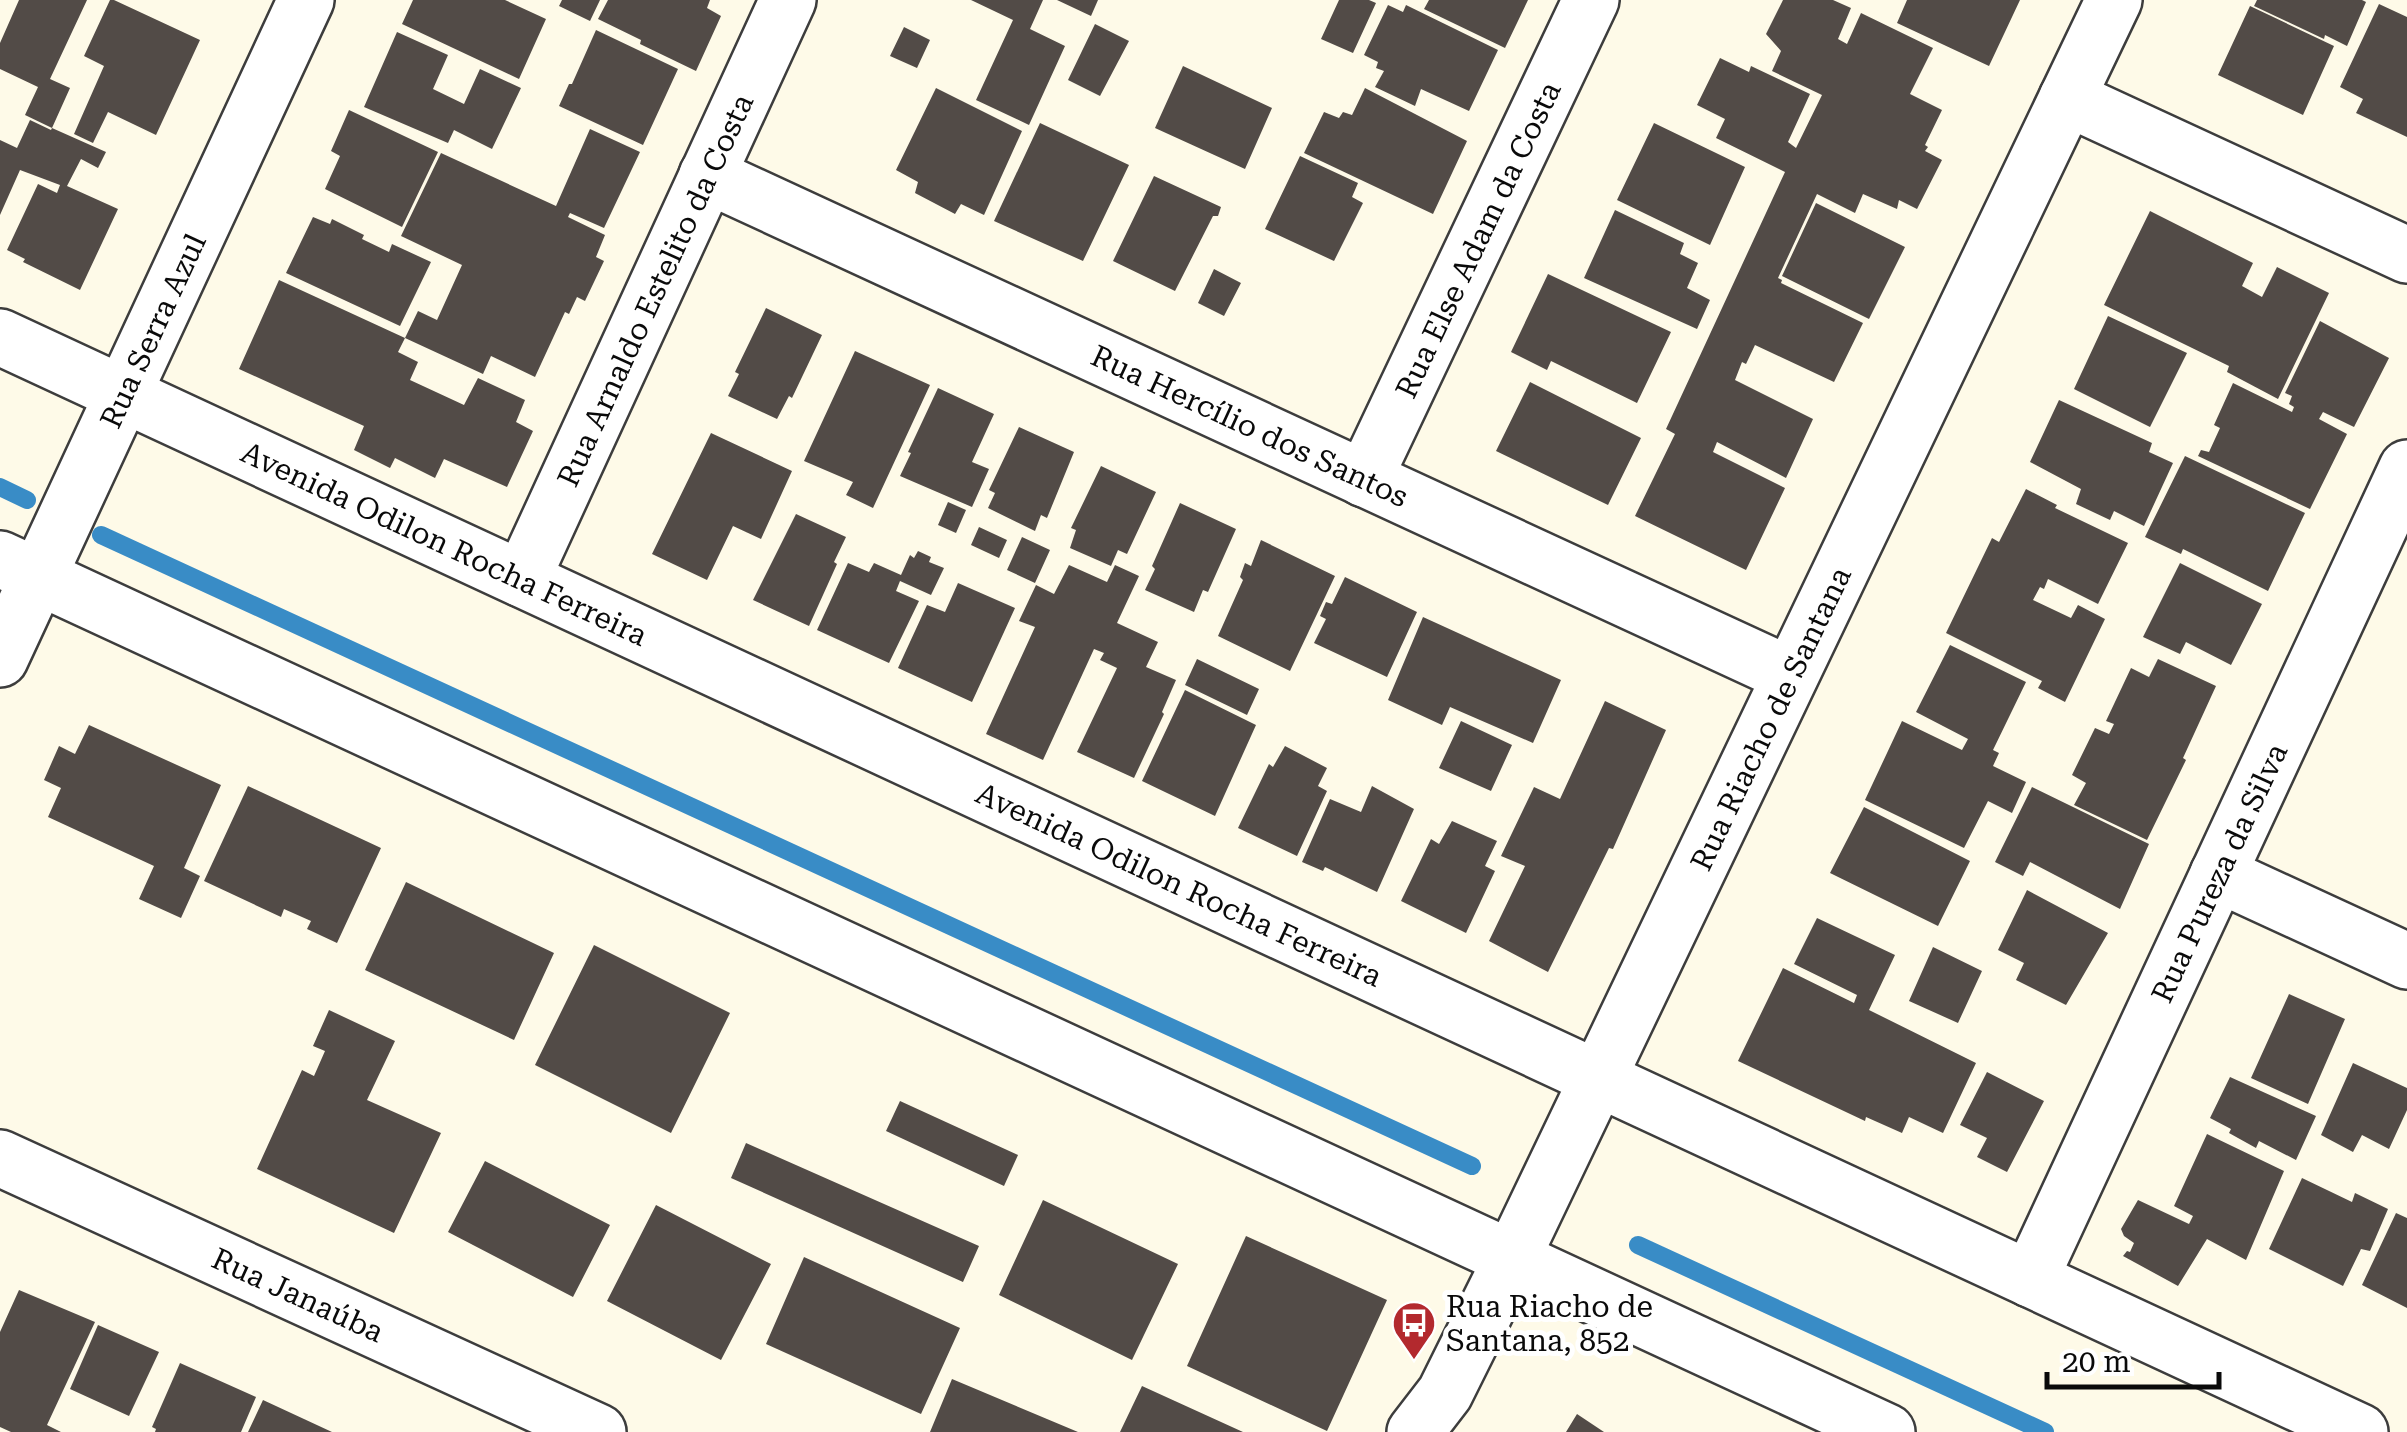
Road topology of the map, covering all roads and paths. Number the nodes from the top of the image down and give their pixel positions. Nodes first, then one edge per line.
1 (306, 0) edge
2 (788, 0) edge
3 (1591, 0) edge
4 (2114, 0) edge
5 (2067, 98) junction
6 (708, 175) junction
7 (2407, 256) edge
8 (0, 337) edge
9 (122, 394) junction
10 (2407, 468) edge
11 (1364, 478) junction
12 (19, 568) edge
13 (522, 579) junction
14 (0, 659) edge
15 (1790, 676) junction
16 (2218, 874) junction
17 (2407, 961) edge
18 (1597, 1078) junction
19 (0, 1158) edge
20 (1512, 1258) junction
21 (2030, 1278) junction
22 (598, 1432) edge
23 (1415, 1432) edge
24 (1887, 1432) edge
25 (2360, 1432) edge

1 - 9 street, Rua Serra Azul
2 - 6 street, Rua Arnaldo Estelito da Costa
3 - 11 street, Rua Else Adam da Costa
4 - 5 street, Rua Riacho de Santana
5 - 7 street
5 - 15 street, Rua Riacho de Santana
6 - 11 street, Rua Hercílio dos Santos
6 - 13 street, Rua Arnaldo Estelito da Costa
8 - 9 street, Avenida Odilon Rocha Ferreira
9 - 12 street, Rua Serra Azul
9 - 13 street, Avenida Odilon Rocha Ferreira
10 - 16 street, Rua Pureza da Silva
11 - 15 street, Rua Hercílio dos Santos
12 - 14 street, Rua Serra Azul
12 - 20 street
13 - 18 street, Avenida Odilon Rocha Ferreira
15 - 18 street, Rua Riacho de Santana
16 - 17 street
16 - 21 street, Rua Pureza da Silva
18 - 20 street, Rua Riacho de Santana
18 - 21 street, Avenida Odilon Rocha Ferreira
19 - 22 street, Rua Janaúba
20 - 23 street, Rua Riacho de Santana
20 - 24 street
21 - 25 street, Avenida Odilon Rocha Ferreira

